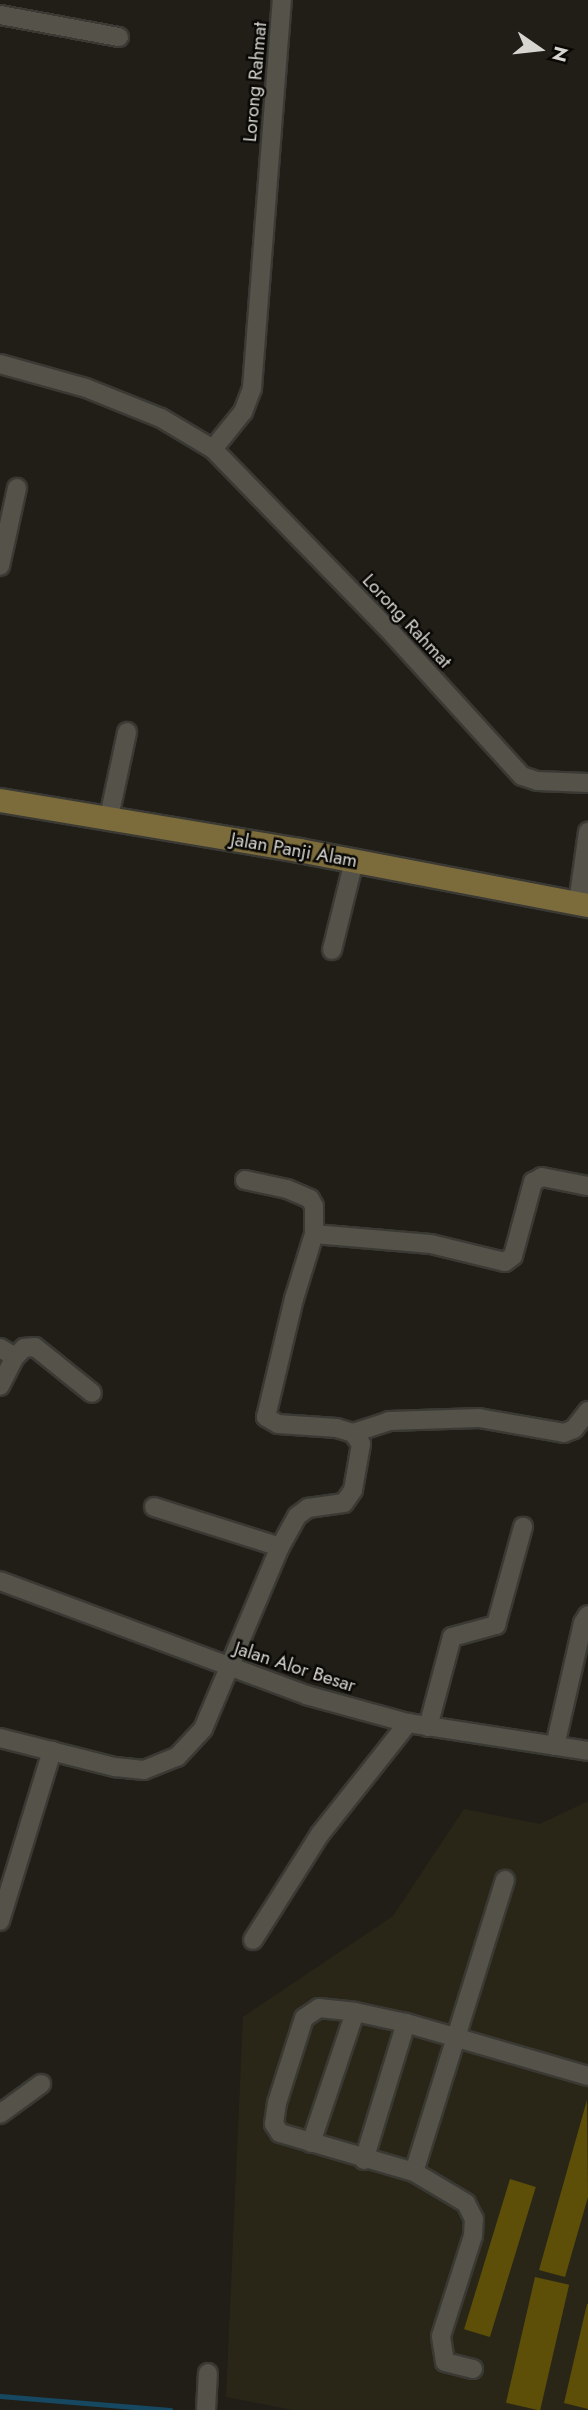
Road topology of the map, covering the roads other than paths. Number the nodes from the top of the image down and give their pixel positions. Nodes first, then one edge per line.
1 (282, 0) edge
2 (0, 15) edge
3 (119, 37) dead end
4 (0, 364) edge
5 (213, 449) junction
6 (17, 488) dead end
7 (0, 566) edge
8 (127, 732) dead end
9 (588, 783) edge
10 (0, 800) edge
11 (109, 817) junction
12 (588, 832) edge
13 (354, 861) junction
14 (583, 904) edge
15 (332, 950) dead end
16 (245, 1181) dead end
17 (588, 1186) edge
18 (314, 1234) junction
19 (8, 1353) edge
20 (0, 1387) edge
21 (92, 1393) dead end
22 (588, 1411) edge
23 (353, 1433) junction
24 (154, 1507) dead end
25 (523, 1527) dead end
26 (280, 1547) junction
27 (0, 1581) edge
28 (588, 1615) edge
29 (231, 1668) junction
30 (408, 1723) junction
31 (428, 1727) junction
32 (0, 1738) edge
33 (555, 1746) junction
34 (52, 1751) junction
35 (588, 1751) edge
36 (505, 1880) dead end
37 (0, 1922) edge
38 (253, 1940) dead end
39 (355, 2012) junction
40 (406, 2023) junction
41 (454, 2037) junction
42 (588, 2076) edge
43 (41, 2084) dead end
44 (0, 2114) edge
45 (311, 2143) junction
46 (364, 2160) junction
47 (414, 2172) junction
48 (473, 2368) dead end
49 (208, 2373) dead end
50 (206, 2410) edge

1 - 5 street, Lorong Rahmat
2 - 3 street
4 - 5 street, Lorong Rahmat
5 - 9 street, Lorong Rahmat
6 - 7 street
8 - 11 street
10 - 11 main road, Jalan Panji Alam
11 - 13 main road, Jalan Panji Alam
12 - 14 street
13 - 14 main road, Jalan Panji Alam
13 - 15 street
16 - 18 street
17 - 18 street
18 - 23 street
19 - 20 street
19 - 21 street
22 - 23 street
23 - 26 street
24 - 26 street
25 - 31 street
26 - 29 street
27 - 29 street, Jalan Alor Besar
28 - 33 street
29 - 30 street, Jalan Alor Besar
29 - 34 street
30 - 31 street, Jalan Alor Besar
30 - 38 street
31 - 33 street, Jalan Alor Besar
32 - 34 street
33 - 35 street, Jalan Alor Besar
34 - 37 street
36 - 41 street
39 - 40 street
39 - 45 street
39 - 45 street
40 - 41 street
40 - 46 street
41 - 42 street
41 - 47 street
43 - 44 street
45 - 46 street
46 - 47 street
47 - 48 street
49 - 50 street

